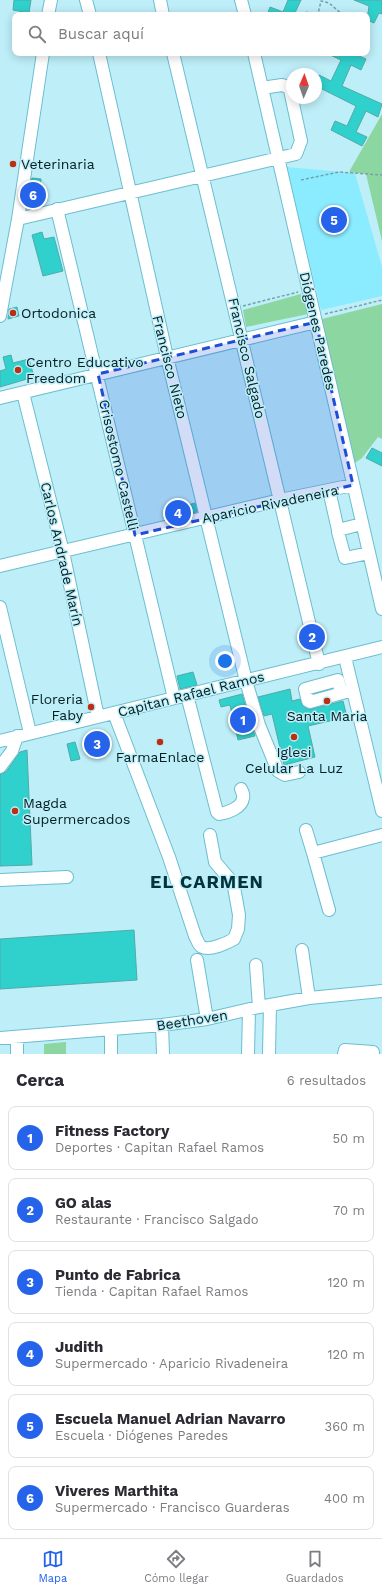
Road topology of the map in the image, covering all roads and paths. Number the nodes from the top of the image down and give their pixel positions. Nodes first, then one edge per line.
1 (51, 0) edge
2 (86, 0) edge
3 (160, 0) edge
4 (241, 0) edge
5 (49, 12) edge
6 (89, 12) edge
7 (162, 12) edge
8 (244, 12) edge
9 (318, 12) edge
10 (340, 12) edge
11 (43, 56) edge
12 (100, 56) edge
13 (173, 56) edge
14 (255, 56) edge
15 (266, 88) junction
16 (283, 158) junction
17 (203, 175) junction
18 (382, 175) edge
19 (301, 180) dead end
20 (131, 193) junction
21 (57, 209) junction
22 (18, 219) junction
23 (304, 290) dead end
24 (382, 300) edge
25 (240, 307) dead end
26 (0, 316) edge
27 (317, 319) junction
28 (243, 340) junction
29 (167, 357) junction
30 (98, 374) junction
31 (23, 393) junction
32 (0, 398) edge
33 (353, 485) junction
34 (329, 490) junction
35 (280, 500) junction
36 (208, 517) junction
37 (362, 524) junction
38 (338, 530) junction
39 (135, 534) junction
40 (63, 552) junction
41 (369, 553) junction
42 (0, 566) edge
43 (0, 607) edge
44 (382, 609) edge
45 (382, 647) edge
46 (345, 657) junction
47 (320, 664) junction
48 (246, 681) junction
49 (187, 695) junction
50 (174, 698) junction
51 (114, 713) junction
52 (98, 717) junction
53 (30, 733) junction
54 (17, 736) junction
55 (0, 741) edge
56 (0, 767) edge
57 (299, 772) dead end
58 (241, 788) dead end
59 (382, 811) edge
60 (306, 830) dead end
61 (210, 835) dead end
62 (382, 835) edge
63 (313, 853) junction
64 (66, 877) dead end
65 (0, 880) edge
66 (329, 910) dead end
67 (302, 950) dead end
68 (196, 960) dead end
69 (256, 965) dead end
70 (382, 991) edge
71 (309, 998) junction
72 (259, 1007) junction
73 (207, 1019) junction
74 (162, 1025) junction
75 (111, 1030) junction
76 (0, 1038) edge
77 (17, 1038) junction
78 (17, 1054) edge
79 (111, 1054) edge
80 (164, 1054) edge
81 (248, 1054) edge
82 (269, 1054) edge
83 (344, 1054) edge
84 (374, 1054) edge

1 - 5 street
2 - 6 street
3 - 7 street
4 - 8 street
9 - 10 path
11 - 22 street
12 - 20 street, Francisco Nieto
13 - 17 street, Francisco Salgado
14 - 15 street, Diógenes Paredes
15 - 16 street, Diógenes Paredes
15 - 16 street
16 - 17 street
16 - 27 street, Diógenes Paredes
17 - 20 street
17 - 28 street, Francisco Salgado
18 - 19 path
20 - 21 street
20 - 29 street, Francisco Nieto
21 - 22 street
21 - 30 street, Crisostomo Castelli
22 - 26 street
23 - 25 path
24 - 27 path
27 - 28 street
27 - 33 street, Diógenes Paredes
28 - 29 street
28 - 35 street, Francisco Salgado
29 - 30 street
29 - 36 street, Francisco Nieto
30 - 31 street
30 - 39 street, Crisostomo Castelli
31 - 32 street
31 - 40 street, Carlos Andrade Marín
33 - 34 street, Aparicio Rivadeneira
33 - 37 street, Diógenes Paredes
34 - 35 street, Aparicio Rivadeneira
34 - 38 street
35 - 36 street, Aparicio Rivadeneira
35 - 47 street, Francisco Salgado
36 - 39 street, Aparicio Rivadeneira
36 - 48 street, Francisco Nieto
37 - 38 street
37 - 41 street, Diógenes Paredes
38 - 41 street
39 - 40 street, Aparicio Rivadeneira
39 - 50 street, Crisostomo Castelli
40 - 42 street, Aparicio Rivadeneira
40 - 52 street, Carlos Andrade Marín
41 - 44 street, Diógenes Paredes
43 - 53 street
45 - 46 street, Capitan Rafael Ramos
46 - 47 street, Capitan Rafael Ramos
46 - 59 street
47 - 48 street, Capitan Rafael Ramos
48 - 49 street, Capitan Rafael Ramos
48 - 57 street, Francisco Nieto
49 - 50 street, Capitan Rafael Ramos
49 - 58 street
50 - 51 street, Capitan Rafael Ramos
51 - 52 street, Capitan Rafael Ramos
51 - 61 street
52 - 53 street, Capitan Rafael Ramos
53 - 54 street, Capitan Rafael Ramos
54 - 55 street, Capitan Rafael Ramos
54 - 56 street
60 - 63 street
62 - 63 street
63 - 66 street
64 - 65 street
67 - 71 street
68 - 73 street
69 - 72 street
70 - 71 street, Beethoven
71 - 72 street, Beethoven
72 - 73 street, Beethoven
72 - 81 street
72 - 82 street
73 - 74 street, Beethoven
74 - 75 street, Beethoven
74 - 80 street
75 - 77 street, Beethoven
75 - 79 street
76 - 77 street, Beethoven
77 - 78 street
83 - 84 street

